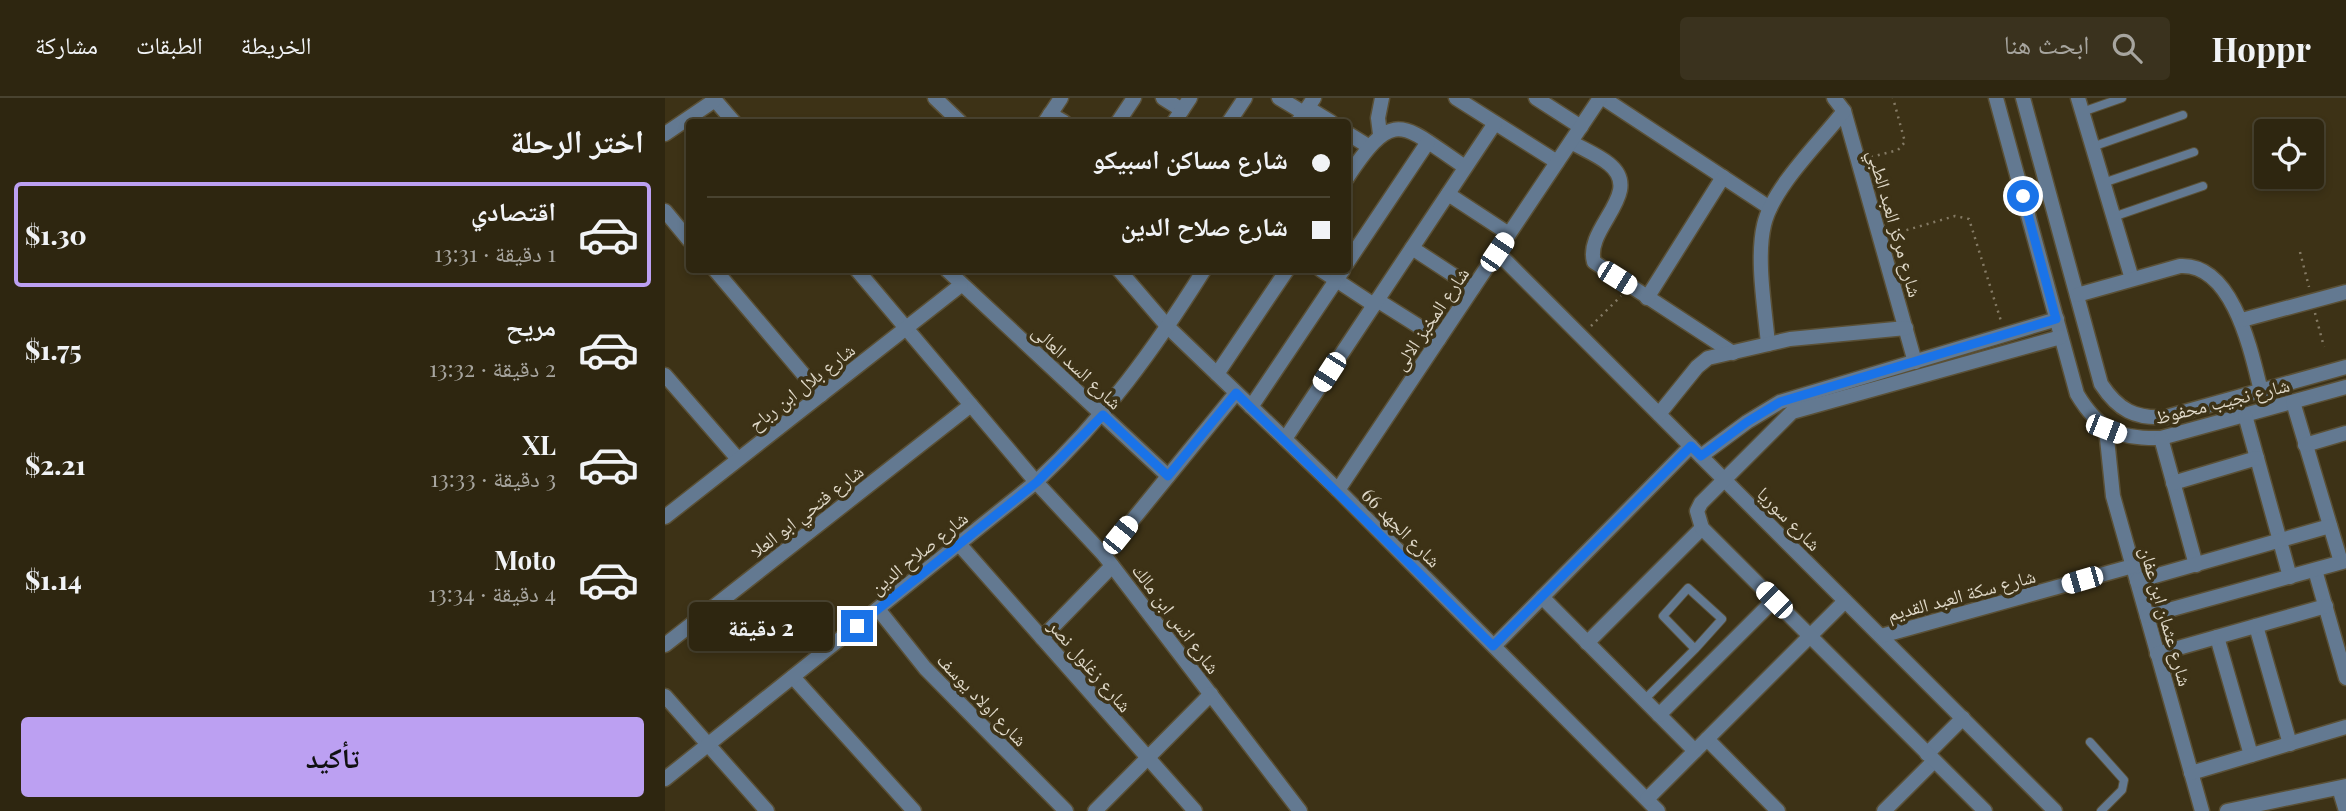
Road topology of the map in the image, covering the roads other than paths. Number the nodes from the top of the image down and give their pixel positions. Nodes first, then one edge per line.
1 (935, 98) edge
2 (1061, 98) edge
3 (1134, 98) edge
4 (1163, 98) edge
5 (1245, 98) edge
6 (1279, 98) edge
7 (1382, 98) edge
8 (1456, 98) edge
9 (1536, 98) edge
10 (1602, 98) edge
11 (1835, 98) edge
12 (1996, 98) edge
13 (2023, 98) edge
14 (2122, 98) edge
15 (714, 99) edge
16 (2080, 105) edge
17 (1182, 110) edge
18 (1306, 110) edge
19 (1844, 111) junction
20 (2183, 116) dead end
21 (1048, 118) edge
22 (731, 119) edge
23 (957, 119) edge
24 (1120, 119) edge
25 (1231, 119) edge
26 (1325, 119) edge
27 (1495, 122) junction
28 (1581, 127) junction
29 (665, 134) edge
30 (1380, 134) junction
31 (1351, 135) edge
32 (1428, 142) junction
33 (1571, 142) junction
34 (1368, 146) junction
35 (2092, 147) junction
36 (2194, 152) dead end
37 (1557, 162) junction
38 (1465, 167) junction
39 (1351, 172) edge
40 (1723, 177) junction
41 (2103, 183) junction
42 (2203, 186) dead end
43 (1448, 194) junction
44 (1770, 208) junction
45 (665, 211) edge
46 (2113, 217) junction
47 (1509, 234) junction
48 (686, 236) edge
49 (1412, 248) junction
50 (1497, 252) junction
51 (1351, 257) edge
52 (718, 273) edge
53 (860, 273) edge
54 (950, 273) edge
55 (1122, 273) edge
56 (1202, 273) edge
57 (1285, 273) edge
58 (1340, 275) edge
59 (2132, 279) junction
60 (961, 285) junction
61 (1473, 288) junction
62 (2346, 292) edge
63 (2077, 295) junction
64 (1647, 298) junction
65 (1376, 302) junction
66 (2056, 319) junction
67 (2242, 320) junction
68 (1168, 327) junction
69 (906, 328) junction
70 (1906, 328) junction
71 (2061, 337) junction
72 (1439, 339) junction
73 (1768, 344) junction
74 (1733, 352) junction
75 (1916, 362) junction
76 (2346, 367) edge
77 (1217, 374) junction
78 (665, 375) edge
79 (2346, 387) edge
80 (2261, 391) junction
81 (1236, 393) junction
82 (821, 395) junction
83 (2293, 402) junction
84 (971, 405) junction
85 (1251, 407) junction
86 (1659, 414) junction
87 (1103, 415) junction
88 (2245, 415) junction
89 (2106, 429) junction
90 (2346, 433) edge
91 (2161, 438) junction
92 (1285, 439) junction
93 (2305, 444) junction
94 (1696, 451) junction
95 (2257, 458) junction
96 (738, 459) junction
97 (1168, 476) junction
98 (1724, 479) junction
99 (1037, 482) junction
100 (2173, 482) junction
101 (1338, 490) junction
102 (665, 517) edge
103 (2330, 526) junction
104 (1702, 528) junction
105 (2280, 541) junction
106 (959, 544) junction
107 (1108, 560) junction
108 (2343, 562) edge
109 (2196, 565) junction
110 (2133, 566) junction
111 (2315, 570) junction
112 (2290, 577) junction
113 (2137, 582) junction
114 (1542, 597) junction
115 (1774, 600) junction
116 (1845, 600) junction
117 (2326, 606) junction
118 (878, 609) junction
119 (2147, 616) junction
120 (2256, 626) junction
121 (1809, 636) junction
122 (1881, 636) junction
123 (2217, 637) junction
124 (1042, 638) junction
125 (1587, 643) junction
126 (665, 645) edge
127 (1493, 646) junction
128 (1695, 649) junction
129 (2157, 654) junction
130 (793, 677) junction
131 (2346, 678) edge
132 (1211, 694) junction
133 (665, 696) edge
134 (1644, 700) junction
135 (1659, 715) junction
136 (1963, 718) junction
137 (2346, 727) edge
138 (1707, 739) junction
139 (2089, 742) dead end
140 (2290, 744) junction
141 (707, 745) junction
142 (1695, 751) junction
143 (2251, 755) junction
144 (1931, 757) junction
145 (1147, 758) junction
146 (2191, 773) junction
147 (665, 779) edge
148 (2343, 787) edge
149 (1647, 799) junction
150 (1973, 799) junction
151 (2235, 810) edge
152 (767, 811) edge
153 (914, 811) edge
154 (1066, 811) edge
155 (1094, 811) edge
156 (1195, 811) edge
157 (1300, 811) edge
158 (1658, 811) edge
159 (1778, 811) edge
160 (1884, 811) edge
161 (1961, 811) edge
162 (1985, 811) edge
163 (2055, 811) edge
164 (2101, 811) edge
165 (2202, 811) edge
166 (2346, 811) edge

1 - 23 street
2 - 21 street
3 - 24 street
4 - 17 street
5 - 25 street
6 - 18 street
7 - 30 street
8 - 27 street
9 - 28 street
10 - 28 street, شارع المخبز الالى
10 - 40 street
11 - 19 street, شارع مركز العبد الطبي
12 - 66 street
13 - 63 street, شارع نجيب محفوظ
14 - 16 lane
15 - 22 street
15 - 29 street
16 - 35 street
18 - 26 street
19 - 44 street
19 - 70 street, شارع مركز العبد الطبي
20 - 35 lane
27 - 37 street
27 - 38 street
28 - 33 street, شارع المخبز الالى
30 - 32 street
30 - 34 street
31 - 34 street
32 - 38 street
32 - 51 street
33 - 37 street, شارع المخبز الالى
33 - 64 street
34 - 39 street
35 - 41 street
36 - 41 lane
37 - 47 street, شارع المخبز الالى
38 - 43 street
40 - 44 street
40 - 64 street
41 - 46 street
42 - 46 lane
43 - 47 street
43 - 49 street
44 - 73 street
45 - 48 street
46 - 59 street
47 - 50 street, شارع المخبز الالى
49 - 61 street
49 - 65 street
50 - 61 street, شارع المخبز الالى
50 - 86 street, شارع سوريا
52 - 82 street
53 - 69 street, شارع انس ابن مالك
54 - 60 street, شارع السد العالى
55 - 68 street, شارع الجهد 66
56 - 68 street, شارع صلاح الدين
57 - 77 street
58 - 65 street
58 - 85 street
59 - 63 street
59 - 67 street
60 - 69 street, شارع بلال ابن رباح
60 - 87 street, شارع السد العالى
61 - 72 street, شارع المخبز الالى
62 - 67 street
63 - 80 street, شارع نجيب محفوظ
64 - 74 street
65 - 72 street
65 - 92 street
66 - 71 street
66 - 75 street
67 - 80 street
68 - 77 street, شارع الجهد 66
68 - 87 street, شارع صلاح الدين
69 - 82 street, شارع بلال ابن رباح
69 - 84 street, شارع انس ابن مالك
70 - 73 street
70 - 75 street, شارع مركز العبد الطبي
71 - 89 street
71 - 98 street
72 - 101 street, شارع المخبز الالى
73 - 74 street
74 - 86 street
75 - 94 street
76 - 80 street, شارع نجيب محفوظ
77 - 81 street, شارع الجهد 66
78 - 96 street
79 - 83 street, شارع نجيب محفوظ
81 - 85 street, شارع الجهد 66
81 - 97 street
82 - 96 street, شارع بلال ابن رباح
83 - 88 street, شارع نجيب محفوظ
83 - 93 street
84 - 99 street, شارع انس ابن مالك
84 - 126 street, شارع فتحي ابو العلا
85 - 92 street, شارع الجهد 66
86 - 94 street, شارع سوريا
87 - 97 street, شارع السد العالى
87 - 99 street, شارع صلاح الدين
88 - 91 street, شارع نجيب محفوظ
88 - 95 street
89 - 91 street, شارع نجيب محفوظ
89 - 110 street, شارع عثمان ابن عفان
90 - 93 street
91 - 100 street
92 - 101 street, شارع الجهد 66
93 - 103 street
94 - 98 street, شارع سوريا
94 - 114 street
95 - 100 street
95 - 105 street
96 - 102 street, شارع بلال ابن رباح
97 - 107 street
98 - 104 street
98 - 116 street, شارع سوريا
99 - 106 street, شارع صلاح الدين
99 - 107 street, شارع انس ابن مالك
100 - 109 street
101 - 127 street, شارع الجهد 66
103 - 105 street
103 - 108 street
104 - 115 street
104 - 125 street
105 - 109 street
105 - 112 street
106 - 118 street, شارع صلاح الدين
106 - 124 street, شارع زغلول نصر
107 - 124 street
107 - 132 street, شارع انس ابن مالك
108 - 111 street
109 - 113 street
110 - 113 street, شارع عثمان ابن عفان
110 - 122 street, شارع سكة العبد القديم
111 - 112 street
111 - 117 street
112 - 119 street
113 - 119 street, شارع عثمان ابن عفان
114 - 125 street
114 - 127 street
115 - 121 street
115 - 135 street
116 - 121 street
116 - 122 street, شارع سوريا
117 - 120 street
117 - 131 street
118 - 130 street, شارع صلاح الدين
118 - 154 street, شارع اولاد يوسف
119 - 129 street, شارع عثمان ابن عفان
120 - 123 street
120 - 140 street
121 - 138 street
121 - 144 street
122 - 136 street, شارع سوريا
123 - 129 street
123 - 143 street
124 - 145 street, شارع زغلول نصر
125 - 134 street
127 - 149 street, شارع الجهد 66
128 - 128 lane
128 - 134 lane
129 - 146 street, شارع عثمان ابن عفان
130 - 141 street, شارع صلاح الدين
130 - 153 street
132 - 145 street
132 - 157 street, شارع انس ابن مالك
133 - 141 street
134 - 135 street
135 - 142 street
136 - 144 street
136 - 163 street, شارع سوريا
137 - 140 street
138 - 142 street
138 - 159 street
139 - 164 lane
140 - 143 street
141 - 147 street, شارع صلاح الدين
141 - 152 street
142 - 149 street
143 - 146 street
144 - 150 street
144 - 160 street
145 - 155 street
145 - 156 street, شارع زغلول نصر
146 - 165 street, شارع عثمان ابن عفان
148 - 151 street
148 - 166 street
149 - 158 street, شارع الجهد 66
150 - 161 street
150 - 162 street

